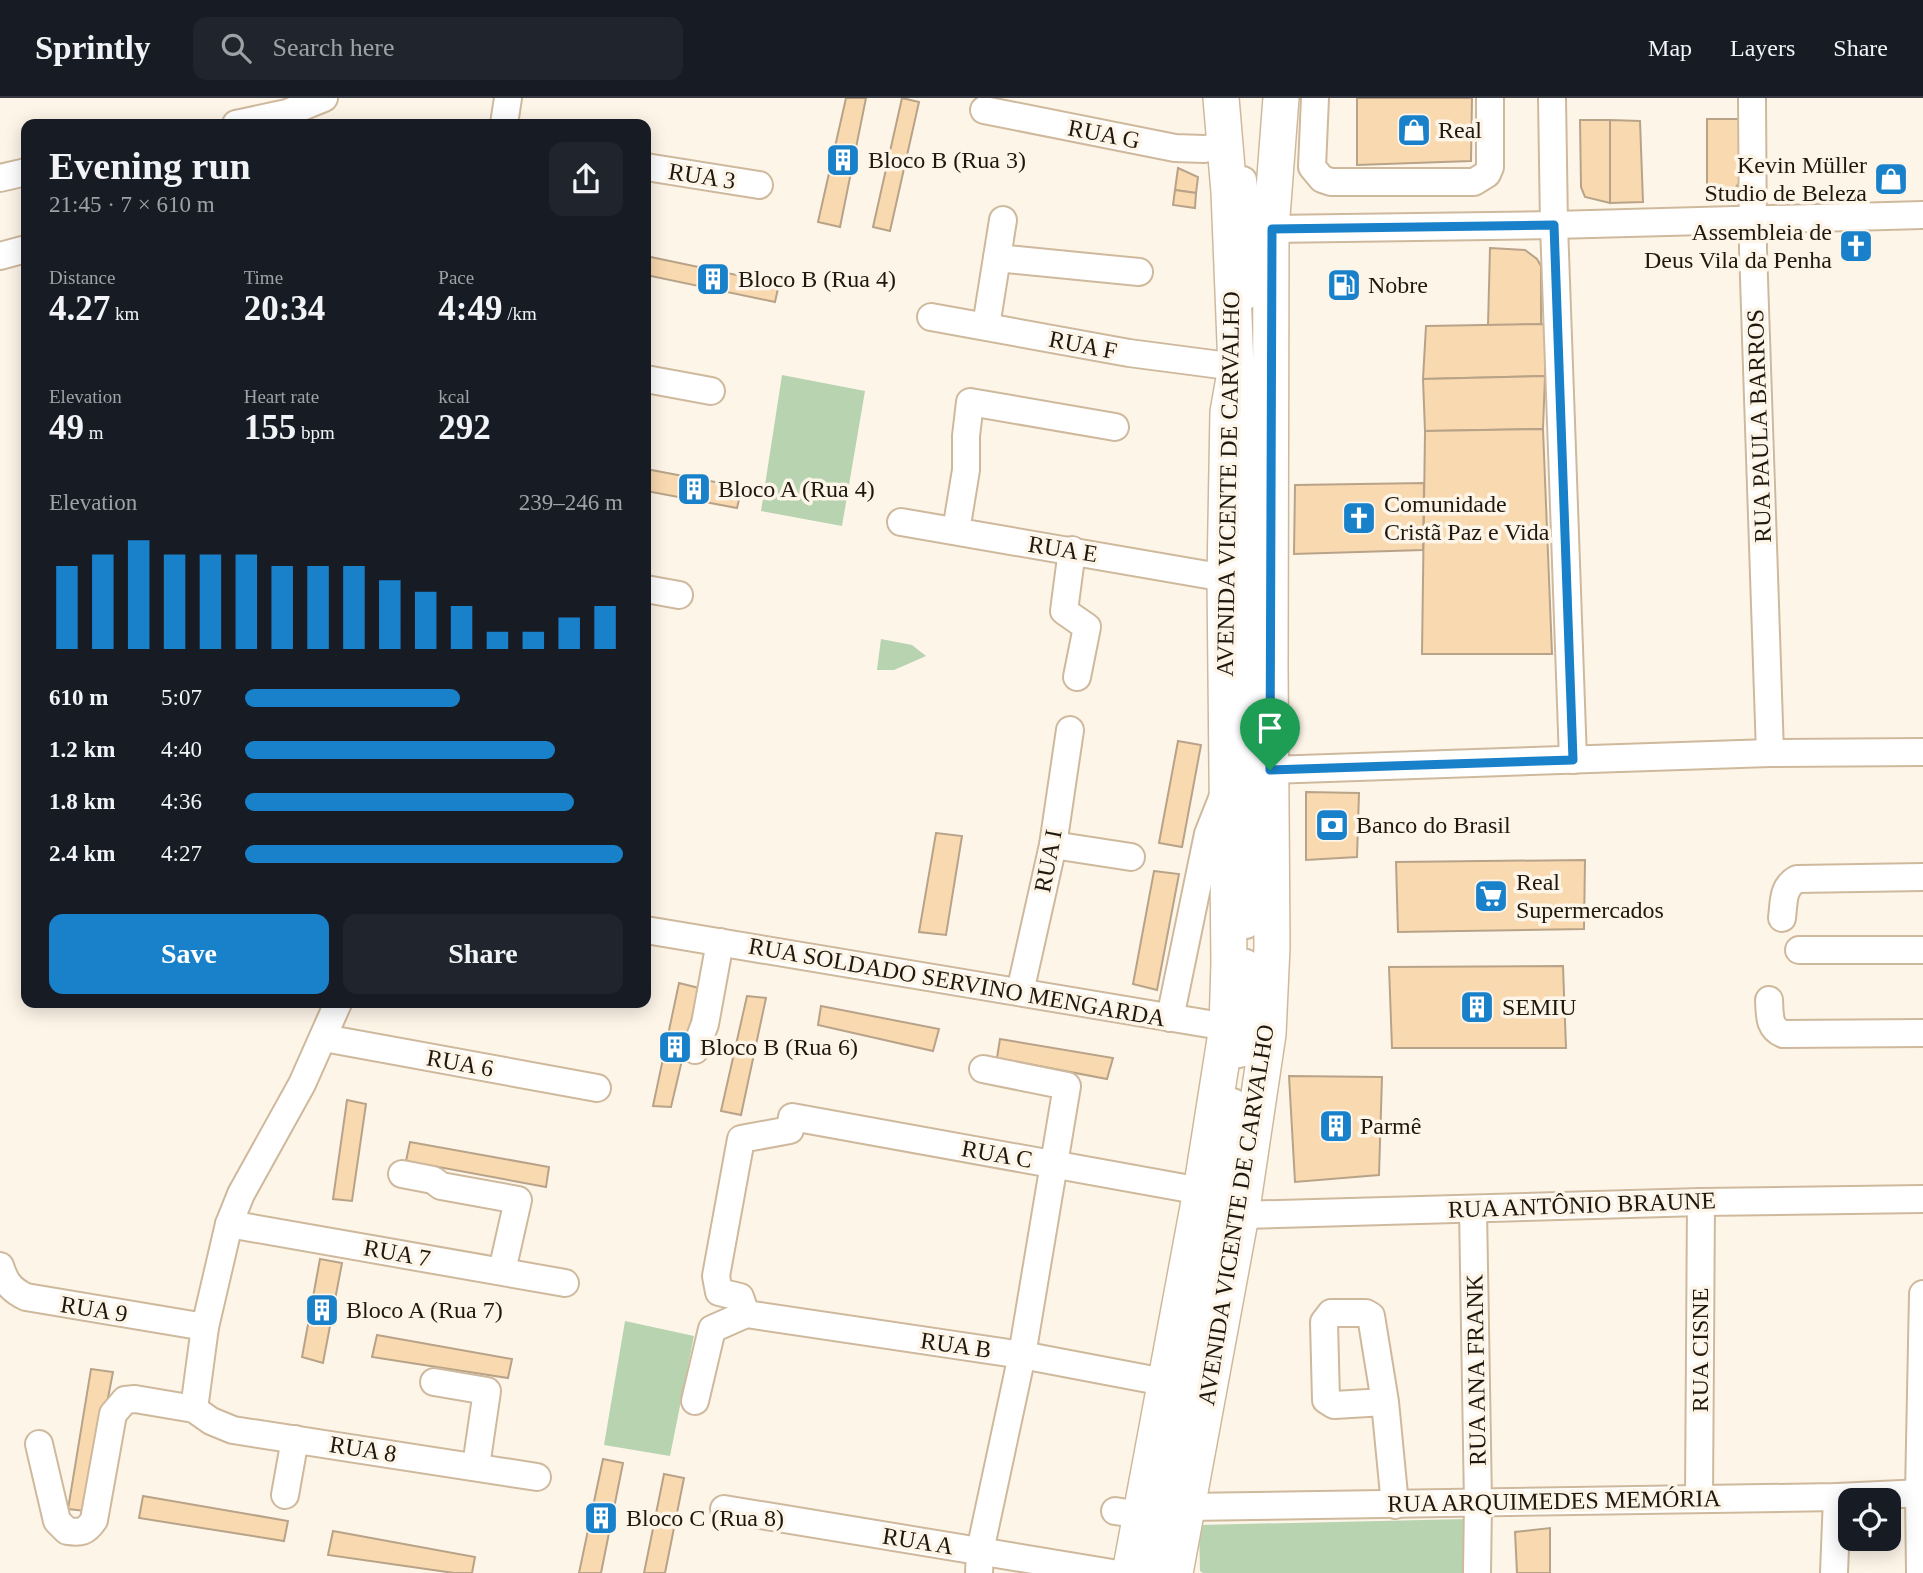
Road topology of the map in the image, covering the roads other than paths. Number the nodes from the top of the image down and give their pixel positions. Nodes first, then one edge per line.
1 (324, 98) edge
2 (508, 98) edge
3 (1221, 98) edge
4 (1235, 98) edge
5 (1490, 98) edge
6 (1552, 98) edge
7 (1752, 98) edge
8 (1291, 100) edge
9 (984, 110) dead end
10 (287, 118) edge
11 (505, 119) edge
12 (1225, 146) junction
13 (651, 168) edge
14 (21, 173) edge
15 (0, 178) edge
16 (759, 185) dead end
17 (1923, 215) edge
18 (1753, 218) junction
19 (1003, 220) dead end
20 (1554, 225) junction
21 (1261, 230) junction
22 (21, 250) edge
23 (0, 256) edge
24 (997, 258) junction
25 (1139, 272) dead end
26 (931, 317) dead end
27 (986, 327) junction
28 (1236, 367) junction
29 (651, 380) edge
30 (711, 391) dead end
31 (1115, 427) dead end
32 (901, 522) dead end
33 (956, 531) junction
34 (1072, 550) junction
35 (1225, 578) junction
36 (651, 590) edge
37 (679, 595) dead end
38 (1077, 677) dead end
39 (1070, 730) dead end
40 (1923, 752) edge
41 (1770, 753) junction
42 (1573, 760) junction
43 (1270, 770) junction
44 (1226, 787) junction
45 (1053, 845) junction
46 (1131, 857) dead end
47 (1923, 877) edge
48 (1782, 918) dead end
49 (651, 931) edge
50 (720, 942) junction
51 (1799, 950) dead end
52 (1923, 950) edge
53 (1020, 992) junction
54 (1769, 1000) dead end
55 (336, 1008) edge
56 (1170, 1018) junction
57 (1246, 1030) junction
58 (1923, 1033) edge
59 (324, 1038) junction
60 (695, 1050) dead end
61 (983, 1069) dead end
62 (597, 1088) dead end
63 (1056, 1164) junction
64 (402, 1174) dead end
65 (1201, 1191) junction
66 (1923, 1199) edge
67 (1701, 1202) junction
68 (1473, 1209) junction
69 (1241, 1214) junction
70 (229, 1224) junction
71 (0, 1266) edge
72 (502, 1271) junction
73 (565, 1283) dead end
74 (1923, 1294) edge
75 (746, 1314) junction
76 (205, 1327) junction
77 (1022, 1355) junction
78 (434, 1382) dead end
79 (1164, 1382) junction
80 (695, 1401) dead end
81 (1385, 1402) dead end
82 (194, 1409) junction
83 (295, 1439) junction
84 (39, 1444) dead end
85 (475, 1466) junction
86 (537, 1477) dead end
87 (1921, 1493) edge
88 (285, 1495) dead end
89 (1699, 1497) junction
90 (1837, 1497) junction
91 (1478, 1503) junction
92 (1395, 1505) junction
93 (1186, 1507) junction
94 (724, 1509) dead end
95 (980, 1562) edge
96 (1112, 1573) edge
97 (1130, 1573) edge
98 (1151, 1573) edge
99 (1175, 1573) edge
100 (1477, 1573) edge
101 (1834, 1573) edge
102 (1920, 1573) edge

1 - 10 street
2 - 11 street
3 - 12 main road, AVENIDA VICENTE DE CARVALHO
4 - 21 street
5 - 8 street
6 - 20 street
7 - 18 street, RUA PAULA BARROS
8 - 21 main road, AVENIDA VICENTE DE CARVALHO
9 - 12 street, RUA G
12 - 28 main road, AVENIDA VICENTE DE CARVALHO
13 - 16 street, RUA 3
14 - 15 street
17 - 18 street
18 - 20 street
18 - 41 street, RUA PAULA BARROS
19 - 24 street
20 - 21 street
20 - 42 street
21 - 43 main road, AVENIDA VICENTE DE CARVALHO
21 - 57 street
22 - 23 street
24 - 25 street
24 - 27 street
26 - 27 street, RUA F
27 - 28 street, RUA F
28 - 35 main road, AVENIDA VICENTE DE CARVALHO
29 - 30 street
31 - 33 street
32 - 33 street, RUA E
33 - 34 street, RUA E
34 - 35 street, RUA E
34 - 38 street
35 - 44 main road, AVENIDA VICENTE DE CARVALHO
36 - 37 street
39 - 45 street, RUA I
40 - 41 street
41 - 42 street
42 - 43 street
43 - 57 main road, AVENIDA VICENTE DE CARVALHO
44 - 56 street, AVENIDA VICENTE DE CARVALHO
44 - 57 main road, AVENIDA VICENTE DE CARVALHO
45 - 46 street
45 - 53 street, RUA I
47 - 48 street
49 - 50 street, RUA SOLDADO SERVINO MENGARDA
50 - 53 street, RUA SOLDADO SERVINO MENGARDA
50 - 60 street
51 - 52 street
53 - 56 street, RUA SOLDADO SERVINO MENGARDA
54 - 58 street
55 - 59 street
56 - 57 street, RUA SOLDADO SERVINO MENGARDA
57 - 65 main road, AVENIDA VICENTE DE CARVALHO
57 - 69 main road, AVENIDA VICENTE DE CARVALHO
57 - 98 street
59 - 62 street, RUA 6
59 - 70 street
61 - 63 street
63 - 65 street, RUA C
63 - 75 street, RUA C
63 - 77 street
64 - 72 street
65 - 79 main road, AVENIDA VICENTE DE CARVALHO
66 - 67 street, RUA ANTÔNIO BRAUNE
67 - 68 street, RUA ANTÔNIO BRAUNE
67 - 89 street, RUA CISNE
68 - 69 street, RUA ANTÔNIO BRAUNE
68 - 91 street, RUA ANA FRANK
69 - 93 main road, AVENIDA VICENTE DE CARVALHO
70 - 72 street, RUA 7
70 - 76 street
71 - 76 street, RUA 9
72 - 73 street, RUA 7
74 - 87 street
75 - 77 street, RUA B
75 - 80 street
76 - 82 street
77 - 79 street, RUA B
77 - 95 street
78 - 85 street
79 - 97 main road, AVENIDA VICENTE DE CARVALHO
81 - 92 street
82 - 83 street, RUA 8
82 - 84 street
83 - 85 street, RUA 8
83 - 88 street
85 - 86 street, RUA 8
87 - 90 street, RUA ARQUIMEDES MEMÓRIA
87 - 102 street
89 - 90 street, RUA ARQUIMEDES MEMÓRIA
89 - 91 street, RUA ARQUIMEDES MEMÓRIA
90 - 101 street
91 - 92 street, RUA ARQUIMEDES MEMÓRIA
91 - 100 street, RUA ANA FRANK
92 - 93 street, RUA ARQUIMEDES MEMÓRIA
93 - 99 main road, AVENIDA VICENTE DE CARVALHO
94 - 95 street, RUA A
95 - 96 street, RUA A

